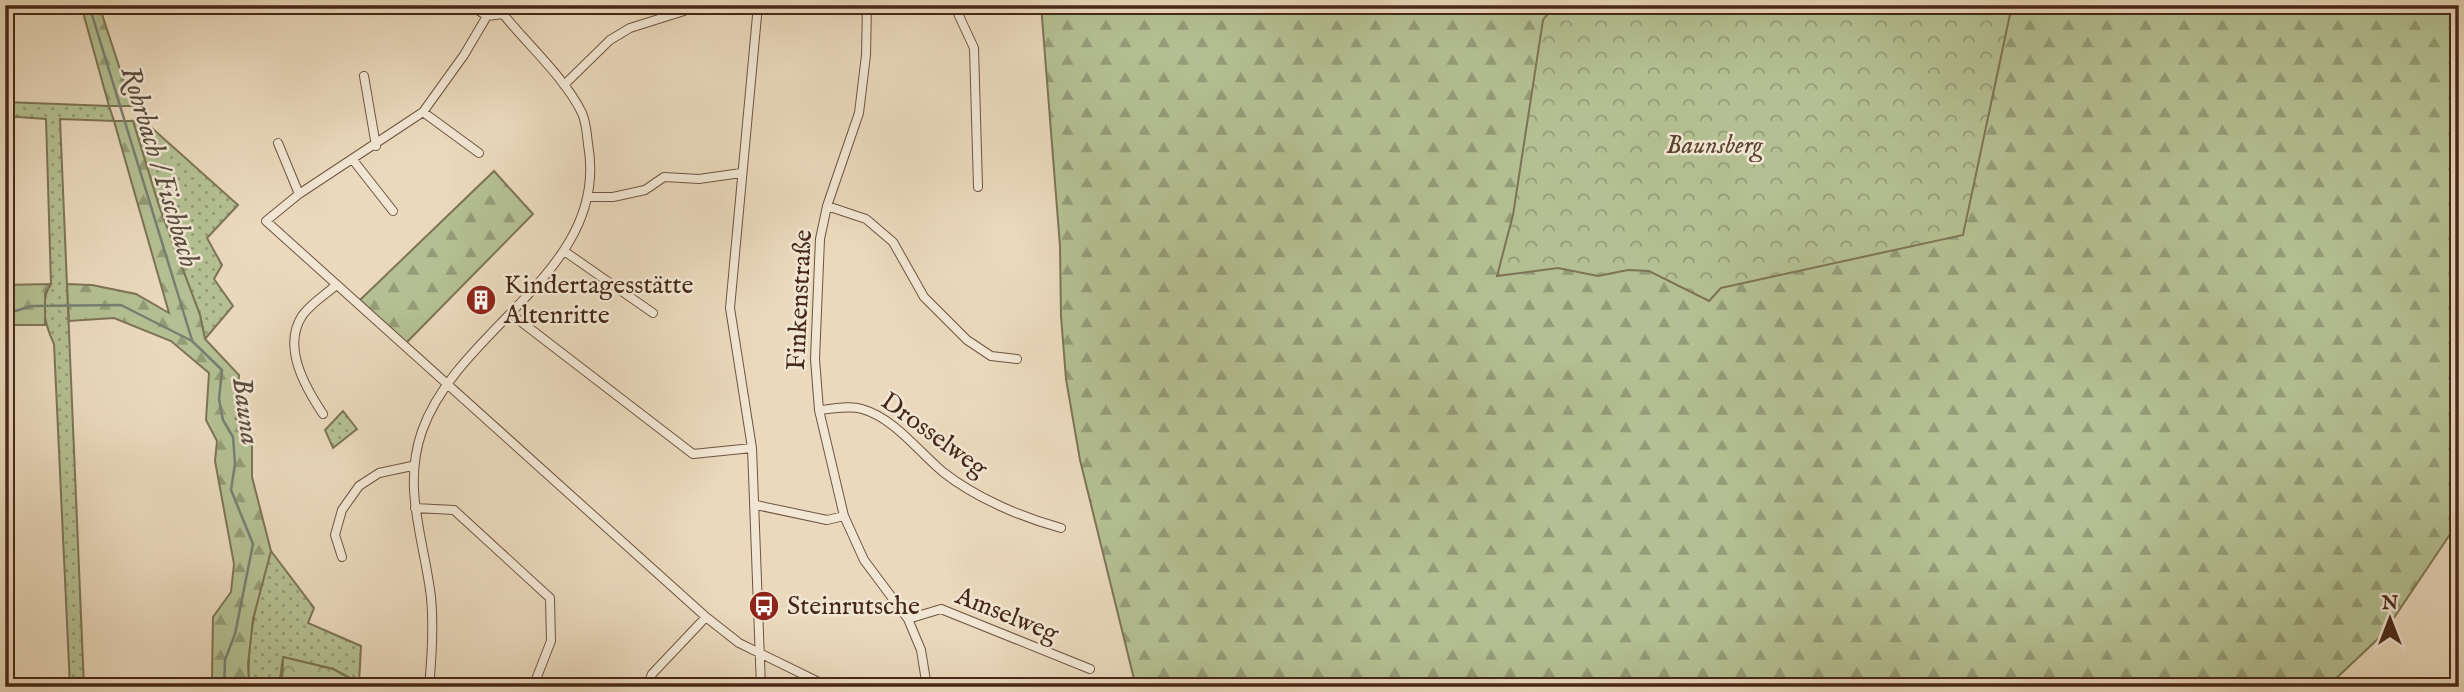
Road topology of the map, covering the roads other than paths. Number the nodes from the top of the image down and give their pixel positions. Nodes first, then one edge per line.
1 (470, 5) edge
2 (758, 5) edge
3 (883, 5) edge
4 (954, 5) edge
5 (868, 8) edge
6 (503, 10) edge
7 (684, 12) dead end
8 (487, 16) junction
9 (364, 76) dead end
10 (564, 85) junction
11 (423, 112) junction
12 (278, 143) dead end
13 (376, 145) junction
14 (479, 153) dead end
15 (353, 160) junction
16 (741, 173) junction
17 (978, 187) dead end
18 (299, 194) junction
19 (590, 197) junction
20 (827, 206) junction
21 (393, 211) dead end
22 (564, 251) junction
23 (335, 286) junction
24 (653, 313) dead end
25 (511, 314) junction
26 (1017, 359) dead end
27 (444, 385) junction
28 (819, 410) junction
29 (323, 414) dead end
30 (752, 448) junction
31 (412, 466) junction
32 (756, 505) junction
33 (415, 508) junction
34 (844, 516) junction
35 (1061, 528) dead end
36 (342, 556) dead end
37 (706, 617) junction
38 (908, 619) junction
39 (761, 652) junction
40 (1090, 670) dead end
41 (927, 682) edge
42 (429, 687) edge
43 (533, 687) edge
44 (647, 687) edge
45 (761, 687) edge
46 (829, 687) edge

1 - 8 street
2 - 16 street
3 - 5 street
4 - 17 street
5 - 20 street, Finkenstraße
6 - 8 street
6 - 10 street
7 - 10 street
8 - 11 street
9 - 13 street
10 - 19 street
11 - 13 street
11 - 14 street
12 - 18 street
13 - 15 street
15 - 18 street
15 - 21 street
16 - 19 street
16 - 30 street
18 - 23 street
19 - 22 street
20 - 26 street
20 - 28 street, Finkenstraße
22 - 24 street
22 - 25 street
23 - 27 street
23 - 29 street
25 - 27 street
25 - 30 street
27 - 31 street
27 - 37 street
28 - 34 street, Finkenstraße
28 - 35 street, Drosselweg
30 - 32 street
31 - 33 street
31 - 36 street
32 - 34 street
32 - 39 street
33 - 42 street
33 - 43 street
34 - 38 street, Finkenstraße
37 - 39 street
37 - 44 street
38 - 40 street, Amselweg
38 - 41 street, Finkenstraße
39 - 45 street
39 - 46 street

